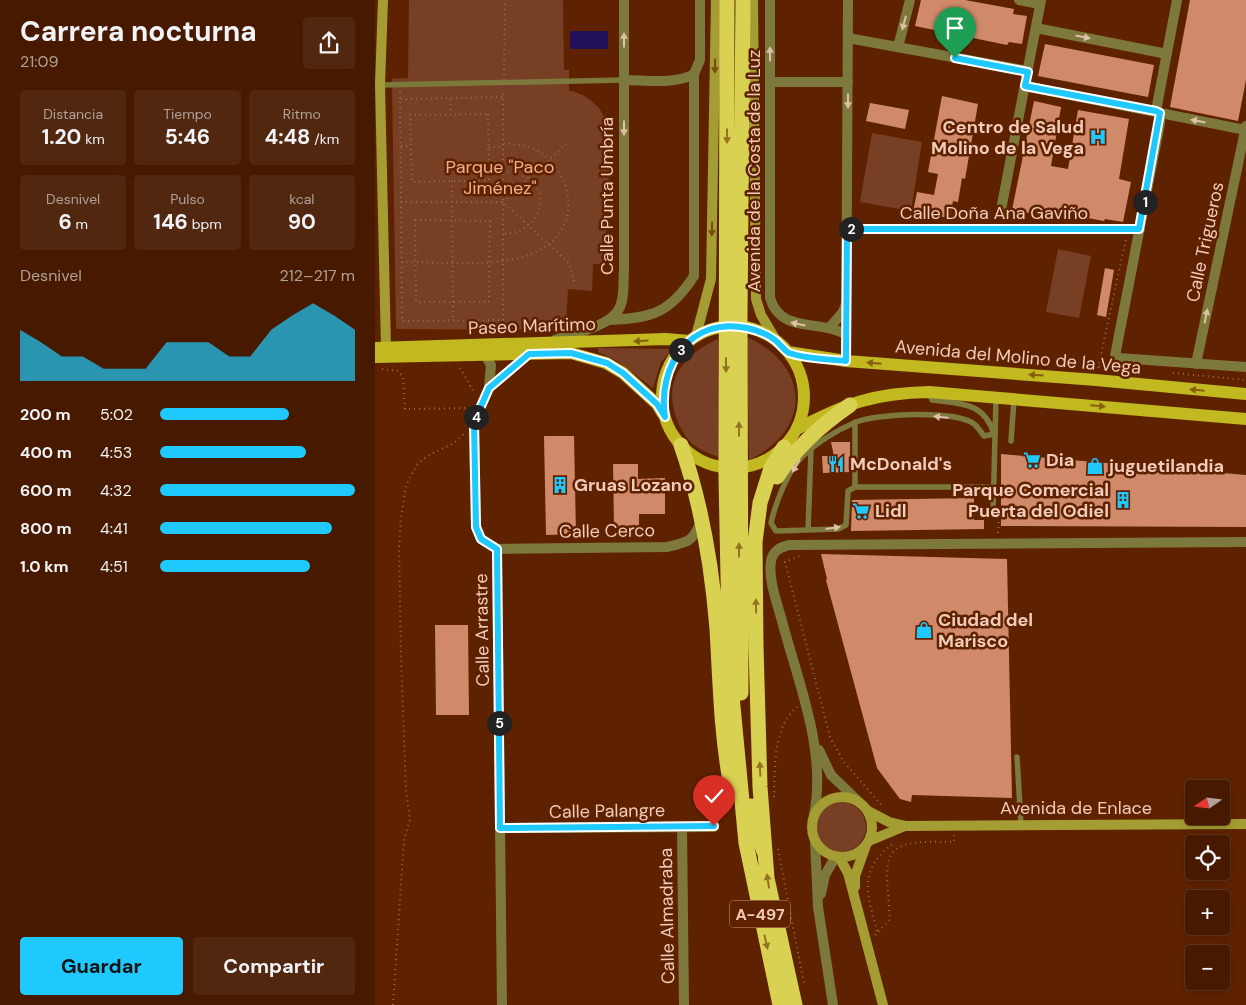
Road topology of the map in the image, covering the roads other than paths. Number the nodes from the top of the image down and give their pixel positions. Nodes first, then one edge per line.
1 (383, 0) edge
2 (625, 0) edge
3 (700, 0) edge
4 (716, 0) edge
5 (727, 0) edge
6 (743, 0) edge
7 (753, 0) edge
8 (771, 0) edge
9 (848, 0) edge
10 (910, 0) edge
11 (1019, 0) edge
12 (1177, 0) edge
13 (1040, 2) edge
14 (1035, 28) junction
15 (378, 34) edge
16 (848, 38) junction
17 (898, 47) junction
18 (1167, 54) junction
19 (1028, 72) junction
20 (694, 74) junction
21 (624, 80) junction
22 (770, 82) junction
23 (848, 82) junction
24 (377, 85) edge
25 (1025, 86) junction
26 (1158, 112) junction
27 (1246, 126) edge
28 (1246, 130) edge
29 (1001, 210) dead end
30 (847, 229) junction
31 (1139, 229) junction
32 (848, 301) junction
33 (610, 320) junction
34 (830, 328) junction
35 (845, 334) junction
36 (693, 339) junction
37 (776, 340) junction
38 (545, 343) junction
39 (381, 348) edge
40 (788, 352) junction
41 (529, 354) junction
42 (485, 355) junction
43 (846, 361) junction
44 (377, 363) edge
45 (1196, 364) junction
46 (1246, 367) edge
47 (489, 388) junction
48 (929, 392) junction
49 (1246, 394) edge
50 (996, 399) junction
51 (1014, 400) junction
52 (850, 405) junction
53 (665, 417) junction
54 (1246, 419) edge
55 (855, 422) junction
56 (797, 429) junction
57 (994, 434) junction
58 (1011, 441) dead end
59 (681, 445) junction
60 (785, 447) junction
61 (811, 450) junction
62 (855, 487) junction
63 (993, 487) junction
64 (760, 503) junction
65 (996, 514) road end
66 (703, 518) junction
67 (808, 530) junction
68 (1246, 542) edge
69 (497, 549) junction
70 (812, 734) junction
71 (1017, 757) dead end
72 (857, 800) junction
73 (868, 811) junction
74 (814, 815) junction
75 (1246, 824) edge
76 (1021, 825) junction
77 (714, 826) dead end
78 (906, 826) junction
79 (682, 827) junction
80 (500, 828) junction
81 (815, 840) junction
82 (746, 843) junction
83 (868, 843) junction
84 (771, 850) junction
85 (838, 857) junction
86 (855, 900) junction
87 (818, 907) junction
88 (783, 982) junction
89 (502, 1005) edge
90 (684, 1005) edge
91 (781, 1005) edge
92 (795, 1005) edge
93 (833, 1005) edge
94 (883, 1005) edge

1 - 15 street
21 -> 2 street, Calle Punta Umbría
3 - 20 street
4 -> 36 street
5 -> 82 highway
84 -> 6 highway
7 - 37 street
22 -> 8 street, Avenida de la Costa de la Luz
9 - 16 street
10 -> 17 street
11 - 13 street
12 - 18 street
13 - 14 street
14 -> 18 street
14 - 19 street
15 - 24 street
16 - 17 street
16 - 23 street
17 - 19 street
18 - 26 street
19 - 25 street
20 - 21 street
20 - 33 street
21 - 24 lane
21 -> 33 street, Calle Punta Umbría
22 - 23 street
34 -> 22 street, Avenida de la Costa de la Luz
23 -> 30 street
24 - 39 street
25 - 26 street
25 - 29 street
28 -> 26 street
26 - 31 street
27 - 28 street, Calle Trigueros
45 -> 28 street, Calle Trigueros
30 - 31 street, Calle Doña Ana Gaviño
30 - 32 street
31 - 45 street, Avenida del Molino de la Vega
32 - 34 street
32 - 35 street
33 - 38 street
34 - 35 street, Avenida de la Costa de la Luz
35 - 43 street
36 - 37 main road
36 -> 38 main road, Paseo Marítimo
36 - 53 main road
37 - 40 main road
38 - 39 main road, Paseo Marítimo
40 - 43 main road, Avenida del Molino de la Vega
40 - 56 main road
41 - 42 main road, Paseo Marítimo
41 - 47 street, Calle Arrastre
41 - 53 main road, Paseo Marítimo
42 - 44 main road, Paseo Marítimo
42 - 47 street, Calle Arrastre
49 -> 43 main road, Avenida del Molino de la Vega
45 - 46 street, Avenida del Molino de la Vega
47 - 69 street, Calle Arrastre
48 - 50 main road
48 - 52 main road
48 - 57 lane
50 - 51 main road
50 - 57 lane
51 -> 54 main road
51 - 58 lane
52 - 56 main road
52 - 64 highway
53 - 59 main road
57 -> 55 lane
55 - 61 lane
55 - 62 lane
56 - 60 main road
57 - 63 lane
59 - 60 main road
59 - 66 highway
60 - 64 highway
61 - 67 lane
61 -> 67 lane
62 - 63 lane
67 -> 62 lane
63 - 65 lane
84 -> 64 highway
66 - 69 street, Calle Cerco
66 - 82 highway
68 - 70 street
69 - 80 street, Calle Arrastre
70 - 72 street
70 - 74 street
71 - 76 lane
72 - 73 street
72 - 74 street
73 - 78 street, Avenida de Enlace
73 - 83 street
74 - 81 street
75 - 76 street, Avenida de Enlace
76 - 78 street, Avenida de Enlace
77 - 79 street, Calle Palangre
78 - 83 street, Avenida de Enlace
79 - 80 street, Calle Palangre
79 - 90 street, Calle Almadraba
80 - 89 street, Calle Arrastre
81 - 85 street
81 - 87 street
82 -> 88 highway, A-497
83 - 85 street
83 - 86 street
88 -> 84 highway, A-497
85 - 86 street
85 - 87 street
86 - 94 street
87 - 93 street
88 - 91 highway, A-497
88 - 92 highway, A-497

